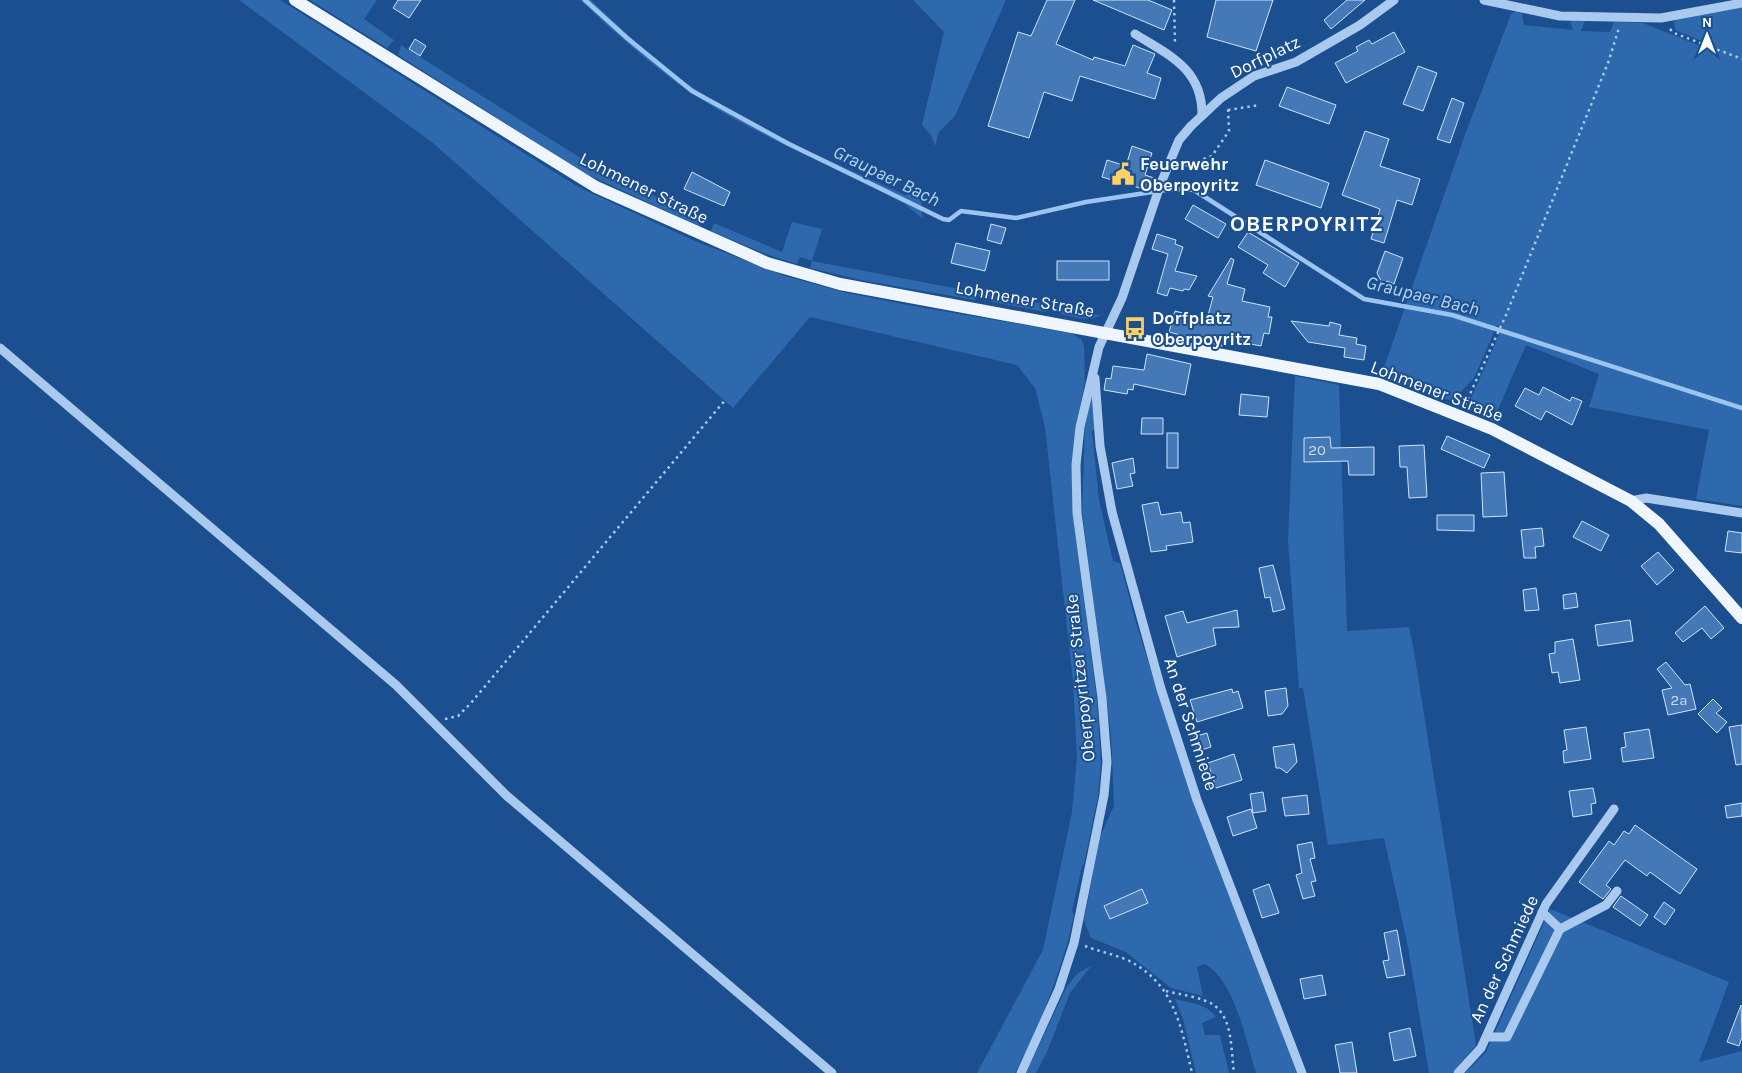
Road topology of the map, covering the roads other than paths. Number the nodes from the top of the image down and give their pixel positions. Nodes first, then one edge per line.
1 (295, 0) edge
2 (1394, 0) edge
3 (1484, 0) edge
4 (1742, 3) edge
5 (1135, 34) dead end
6 (1202, 114) junction
7 (1106, 331) junction
8 (0, 348) edge
9 (1094, 372) junction
10 (1631, 501) junction
11 (1742, 513) edge
12 (1742, 618) edge
13 (1614, 809) dead end
14 (1617, 891) dead end
15 (1542, 912) junction
16 (1560, 929) junction
17 (1487, 1037) junction
18 (832, 1073) edge
19 (1021, 1073) edge
20 (1302, 1073) edge
21 (1458, 1073) edge

1 - 7 main road, Lohmener Straße
2 - 6 street, Dorfplatz
3 - 4 street
5 - 6 street
6 - 7 street, Dorfplatz
7 - 9 street, Oberpoyritzer Straße
7 - 10 main road, Lohmener Straße
8 - 18 street
9 - 19 street, Oberpoyritzer Straße
9 - 20 street, An der Schmiede
10 - 11 street
10 - 12 main road, Lohmener Straße
13 - 15 street, An der Schmiede
14 - 16 street
15 - 16 street
15 - 17 street, An der Schmiede
16 - 17 street
17 - 21 street, An der Schmiede

